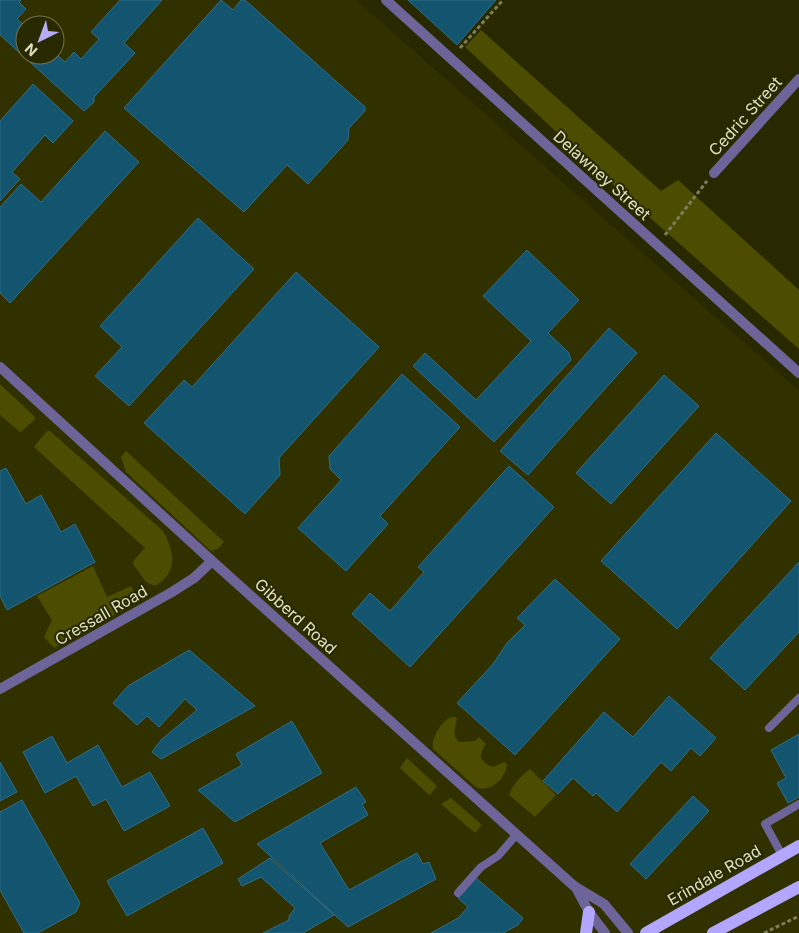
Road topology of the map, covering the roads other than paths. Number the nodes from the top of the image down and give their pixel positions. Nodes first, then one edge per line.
1 (386, 0) edge
2 (799, 79) edge
3 (714, 173) road end
4 (0, 367) edge
5 (799, 373) edge
6 (212, 561) junction
7 (0, 690) edge
8 (799, 698) edge
9 (769, 728) dead end
10 (799, 804) edge
11 (517, 834) junction
12 (799, 846) edge
13 (782, 855) junction
14 (574, 886) junction
15 (799, 887) edge
16 (458, 893) dead end
17 (589, 912) junction
18 (720, 931) edge
19 (586, 933) edge
20 (605, 933) edge
21 (628, 933) edge
22 (646, 933) edge

1 - 5 street, Delawney Street
2 - 3 street, Cedric Street
4 - 6 street, Gibberd Road
6 - 7 street, Cressall Road
6 - 11 street, Gibberd Road
8 - 9 lane
10 - 13 lane
11 - 14 street, Gibberd Road
11 - 16 lane
12 - 13 main road, Erindale Road
13 - 22 main road, Erindale Road
14 - 17 street, Gibberd Road
14 - 21 street, Gibberd Road
15 - 18 main road
17 - 19 main road
17 - 20 street, Gibberd Road

